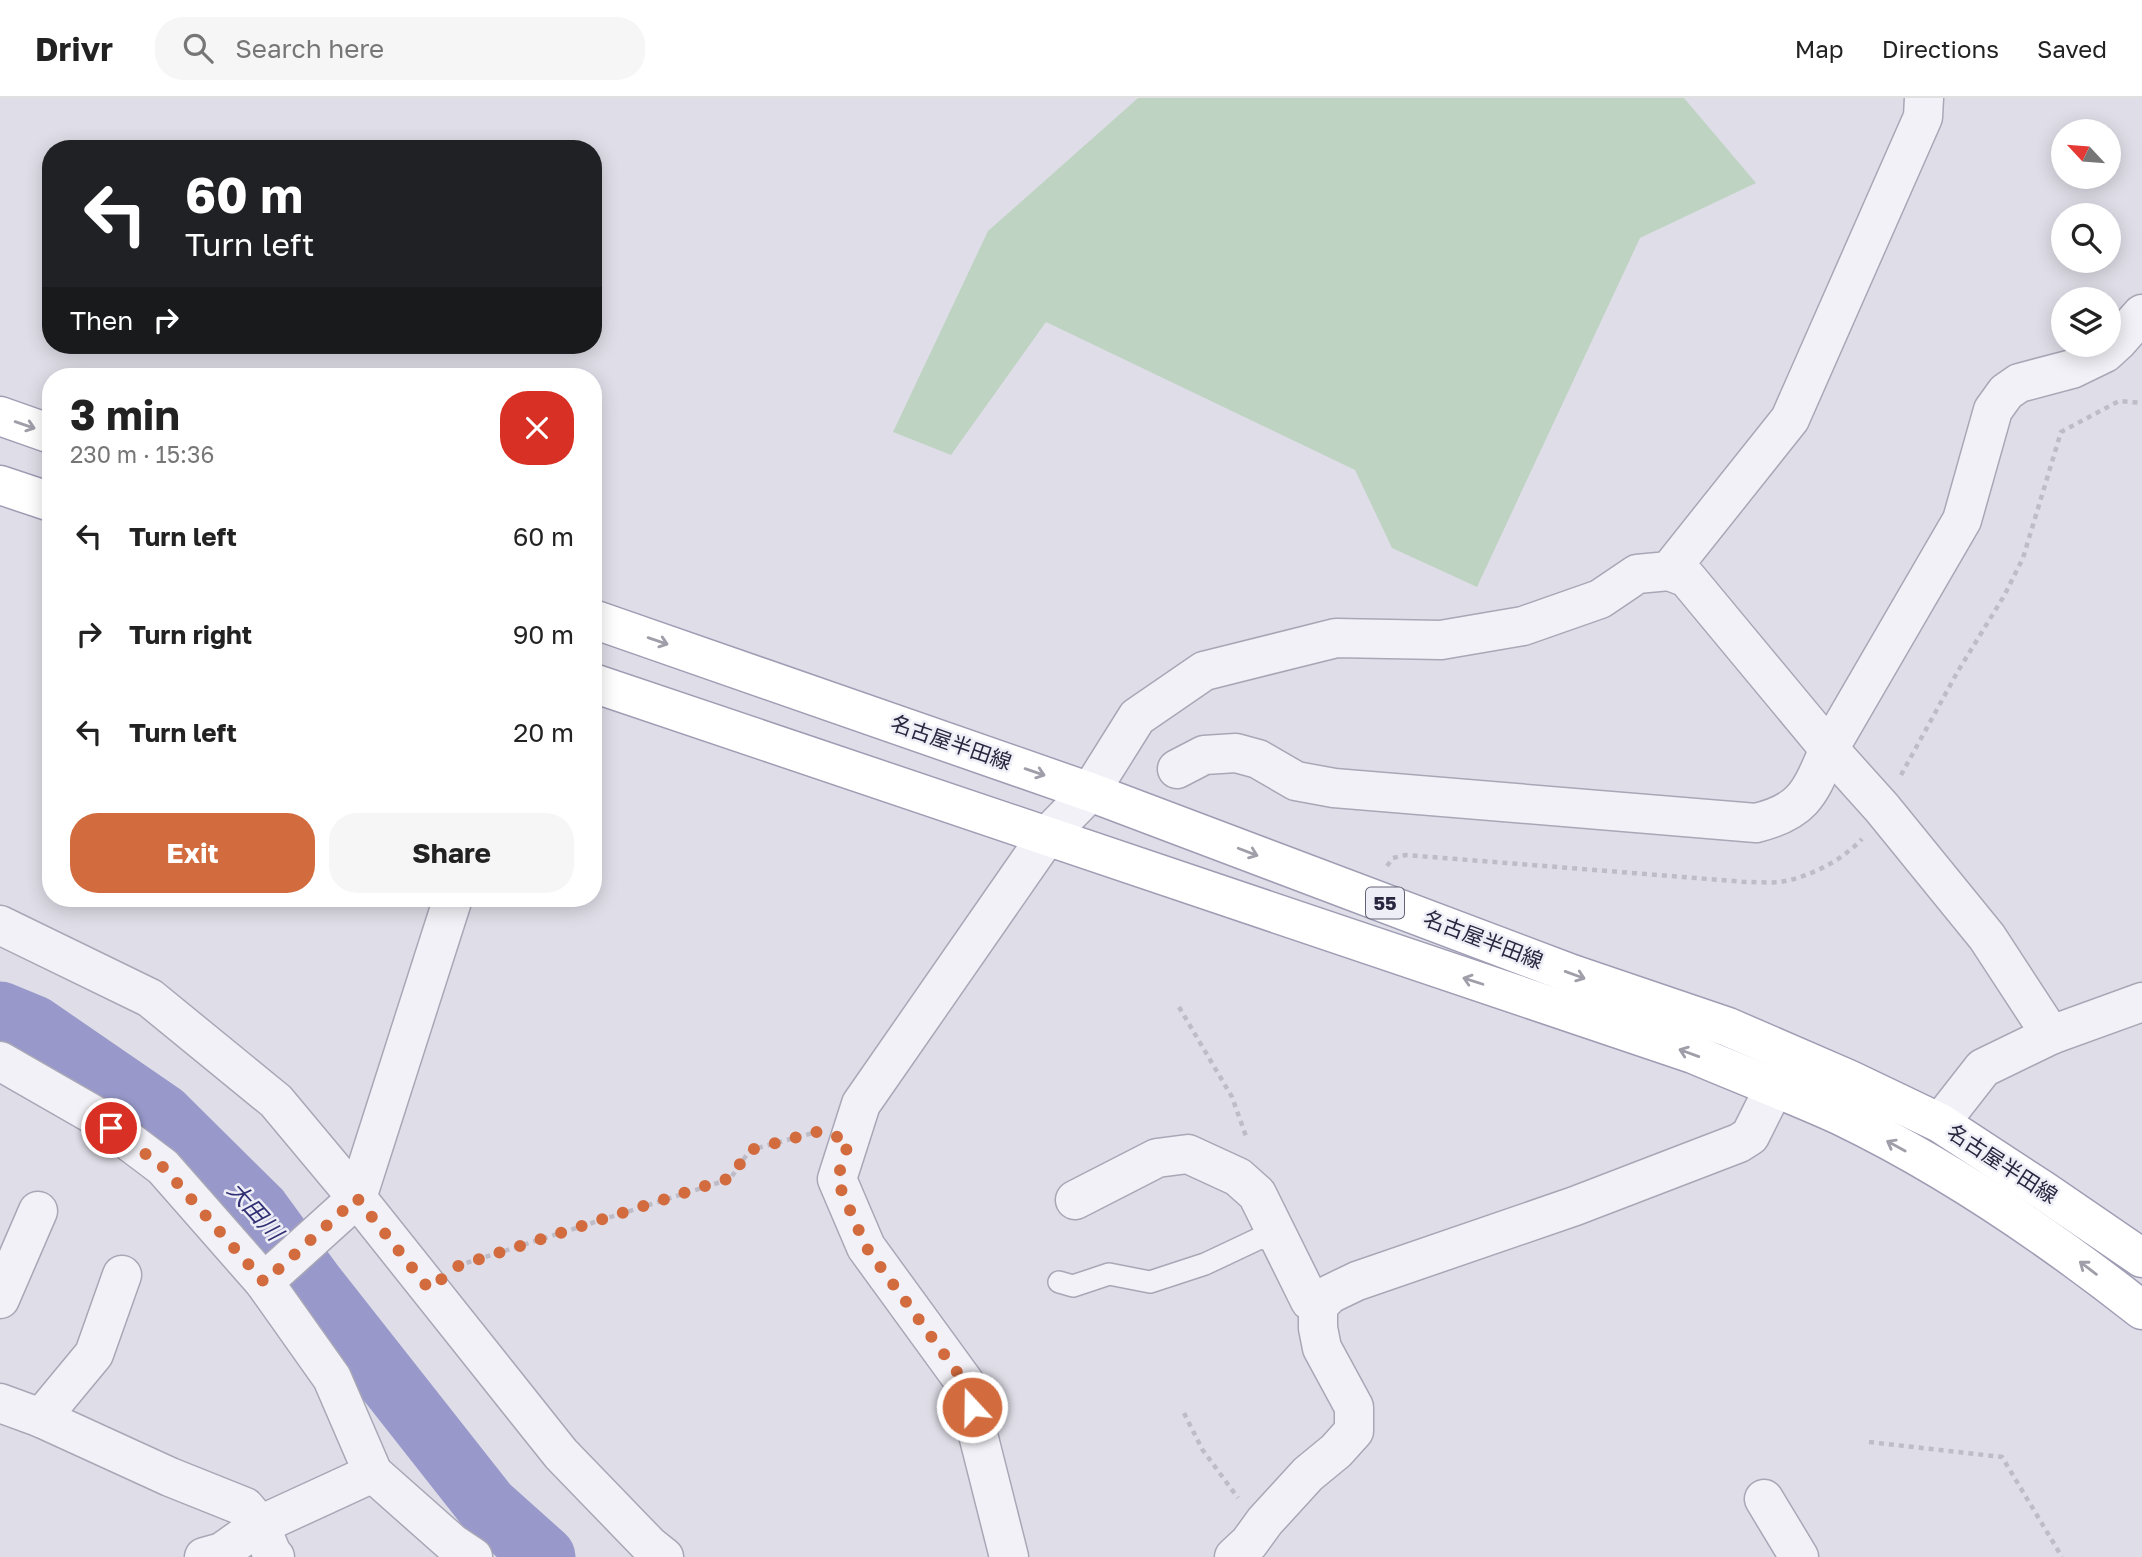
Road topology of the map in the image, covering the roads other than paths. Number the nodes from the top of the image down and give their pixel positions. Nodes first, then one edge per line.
1 (1924, 98) edge
2 (2142, 314) edge
3 (0, 416) edge
4 (42, 430) edge
5 (0, 485) edge
6 (42, 499) edge
7 (1669, 571) junction
8 (602, 622) edge
9 (602, 686) edge
10 (1829, 750) junction
11 (1177, 769) dead end
12 (1090, 792) junction
13 (1047, 836) junction
14 (450, 907) edge
15 (0, 925) edge
16 (2142, 1002) edge
17 (2051, 1035) junction
18 (0, 1061) edge
19 (1774, 1088) junction
20 (1940, 1124) junction
21 (357, 1198) junction
22 (1075, 1200) dead end
23 (38, 1212) dead end
24 (1279, 1237) junction
25 (2142, 1258) edge
26 (122, 1275) dead end
27 (264, 1282) junction
28 (1059, 1282) dead end
29 (0, 1299) edge
30 (1318, 1306) junction
31 (2142, 1310) edge
32 (0, 1403) edge
33 (41, 1418) junction
34 (373, 1473) junction
35 (1764, 1499) dead end
36 (268, 1541) edge
37 (204, 1557) edge
38 (473, 1557) edge
39 (664, 1557) edge
40 (1009, 1557) edge
41 (1234, 1557) edge
42 (1799, 1557) edge

1 - 7 street
2 - 10 street
3 -> 4 main road
5 - 6 main road
7 - 10 street
7 - 12 street
8 -> 12 main road, 名古屋半田線 / 55
9 - 13 main road, 名古屋半田線 / 55
10 - 11 street
10 - 17 street
12 - 13 street
12 -> 20 main road, 名古屋半田線 / 55
19 -> 13 main road, 名古屋半田線 / 55
13 - 40 street
14 - 21 street
15 - 21 street
16 - 17 street
17 - 20 street
18 - 27 street
19 - 30 street
31 -> 19 main road, 名古屋半田線 / 55
20 - 25 main road, 名古屋半田線 / 55
21 - 27 street
21 - 39 street
22 - 24 street
23 - 29 street
24 - 28 lane
24 - 30 street
26 - 33 street
27 - 34 street
30 - 41 street
32 - 33 street
33 - 36 street
34 - 36 street
34 - 38 street
35 - 42 street
36 - 37 street

